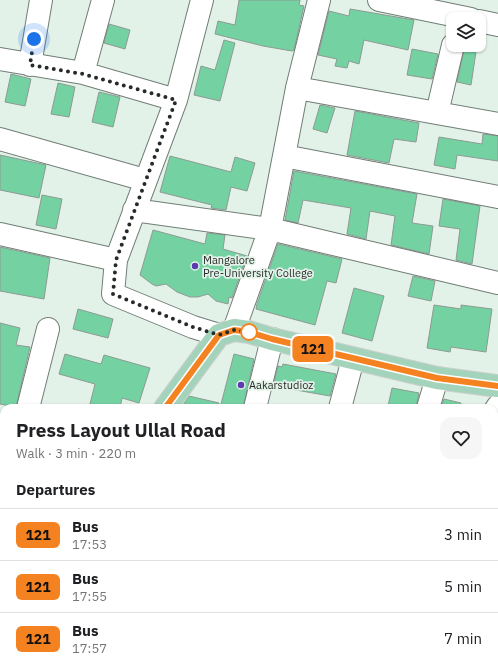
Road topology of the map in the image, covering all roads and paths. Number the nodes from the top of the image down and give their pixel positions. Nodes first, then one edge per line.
1 (41, 0) edge
2 (103, 0) edge
3 (202, 0) edge
4 (319, 0) edge
5 (379, 0) edge
6 (446, 14) edge
7 (486, 23) edge
8 (498, 25) edge
9 (451, 52) edge
10 (0, 59) edge
11 (30, 65) junction
12 (83, 74) junction
13 (297, 88) junction
14 (176, 100) junction
15 (437, 113) junction
16 (498, 124) edge
17 (0, 139) edge
18 (284, 156) junction
19 (145, 180) junction
20 (498, 197) edge
21 (134, 210) junction
22 (270, 229) junction
23 (0, 234) edge
24 (116, 260) junction
25 (498, 283) edge
26 (48, 329) dead end
27 (226, 333) junction
28 (272, 339) junction
29 (353, 359) junction
30 (437, 378) junction
31 (498, 386) edge
32 (29, 404) edge
33 (168, 404) edge
34 (256, 404) edge
35 (341, 404) edge
36 (429, 404) edge

1 - 11 street
2 - 12 street
3 - 14 street
4 - 13 street
5 - 6 street
7 - 8 street
9 - 15 street
10 - 11 street
11 - 12 street
12 - 14 street
13 - 15 street
13 - 18 street
14 - 19 street
15 - 16 street
17 - 19 street
18 - 20 street
18 - 22 street
19 - 21 street
21 - 22 street
21 - 24 street
22 - 25 street
22 - 27 street
23 - 24 street
24 - 27 street
26 - 32 street
27 - 28 main road
27 - 33 main road
28 - 29 main road
28 - 34 street
29 - 30 main road
29 - 35 street
30 - 31 main road
30 - 36 street

